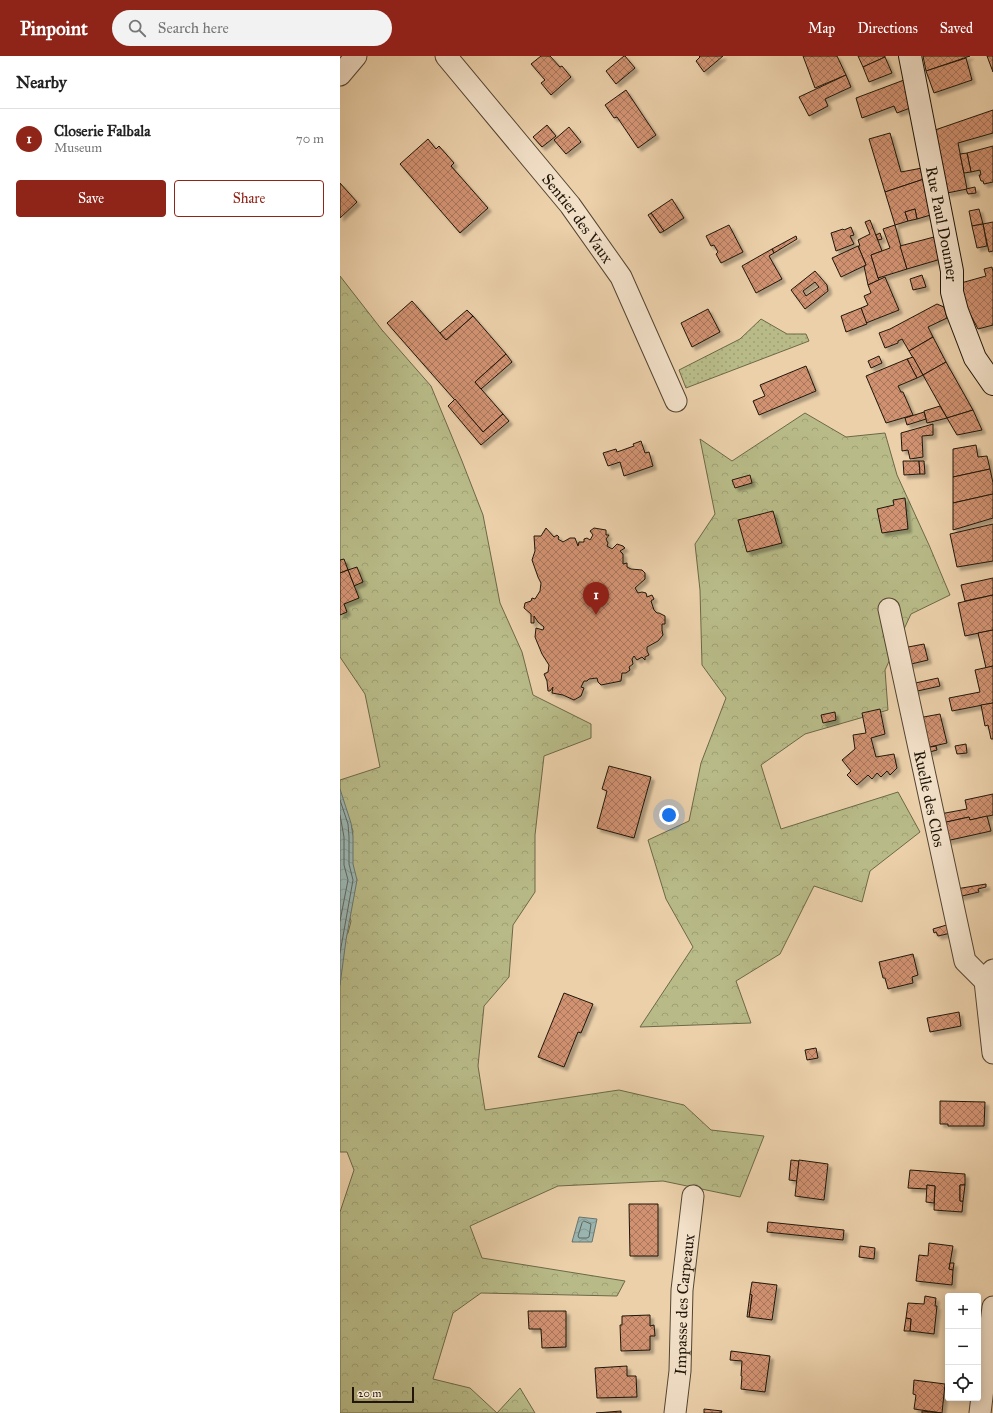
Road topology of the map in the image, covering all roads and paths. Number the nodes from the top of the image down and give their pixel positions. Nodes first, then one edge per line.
1 (356, 56) edge
2 (446, 56) edge
3 (910, 56) edge
4 (340, 75) edge
5 (993, 384) edge
6 (676, 401) dead end
7 (889, 609) dead end
8 (989, 975) edge
9 (993, 1053) edge
10 (693, 1196) dead end
11 (993, 1307) edge
12 (993, 1313) edge
13 (675, 1413) edge
14 (980, 1413) edge

1 - 4 street
2 - 6 street, Sentier des Vaux
3 - 5 street, Rue Paul Doumer
7 - 8 street, Ruelle des Clos
8 - 9 street
10 - 13 street, Impasse des Carpeaux
11 - 12 street
12 - 14 street

